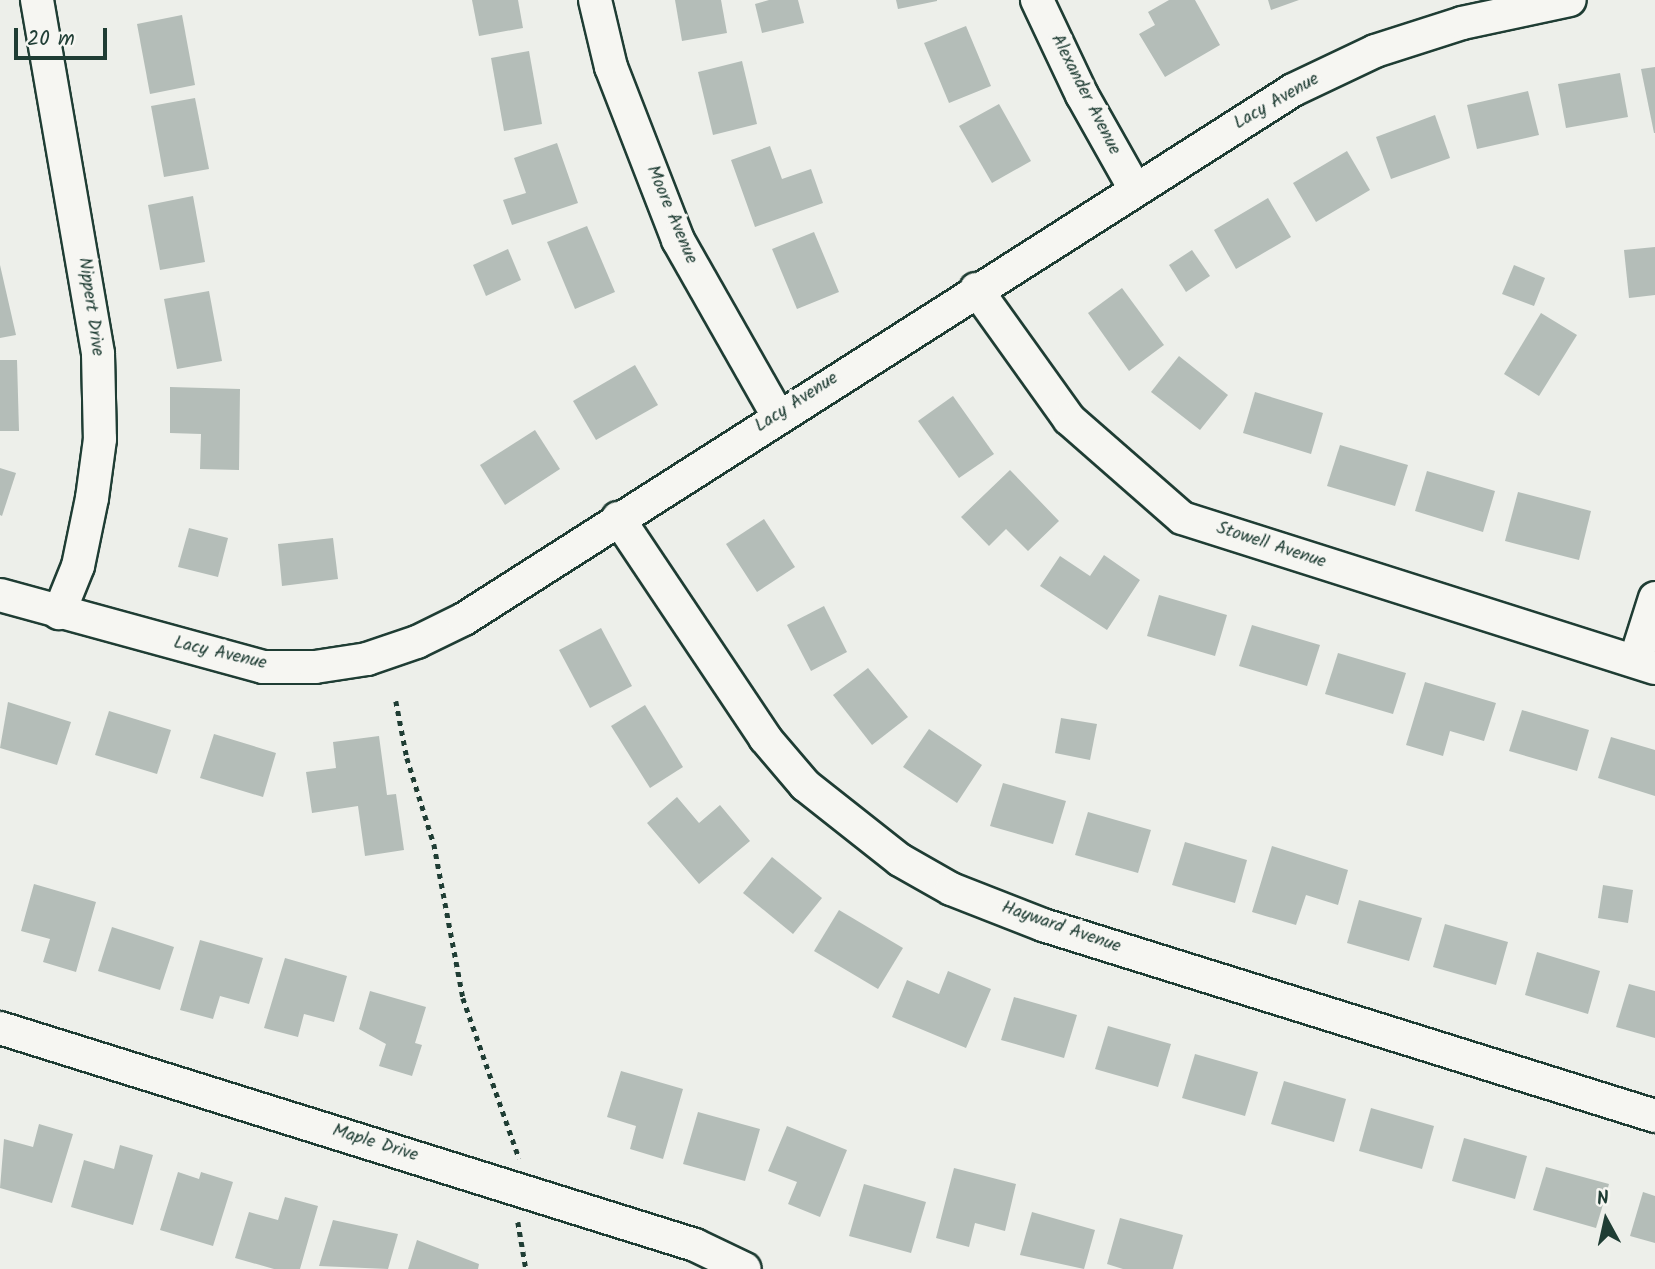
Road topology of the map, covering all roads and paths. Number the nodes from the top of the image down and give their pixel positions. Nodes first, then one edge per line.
1 (37, 0) edge
2 (595, 0) edge
3 (1037, 0) edge
4 (1570, 0) edge
5 (1460, 11) edge
6 (1135, 189) junction
7 (976, 289) junction
8 (778, 416) junction
9 (618, 518) junction
10 (0, 595) edge
11 (1655, 598) edge
12 (59, 613) junction
13 (1645, 664) edge
14 (396, 701) dead end
15 (0, 1028) edge
16 (1655, 1116) edge
17 (513, 1187) junction
18 (526, 1269) edge
19 (746, 1269) edge

1 - 12 street, Nippert Drive
2 - 8 street, Moore Avenue
3 - 6 street, Alexander Avenue
4 - 5 street, Lacy Avenue
5 - 6 street, Lacy Avenue
6 - 7 street, Lacy Avenue
7 - 8 street, Lacy Avenue
7 - 13 street, Stowell Avenue
8 - 9 street, Lacy Avenue
9 - 12 street, Lacy Avenue
9 - 16 street, Hayward Avenue
10 - 12 street, Lacy Avenue
11 - 13 street
14 - 17 path
15 - 17 street, Maple Drive
17 - 18 path
17 - 19 street, Maple Drive

